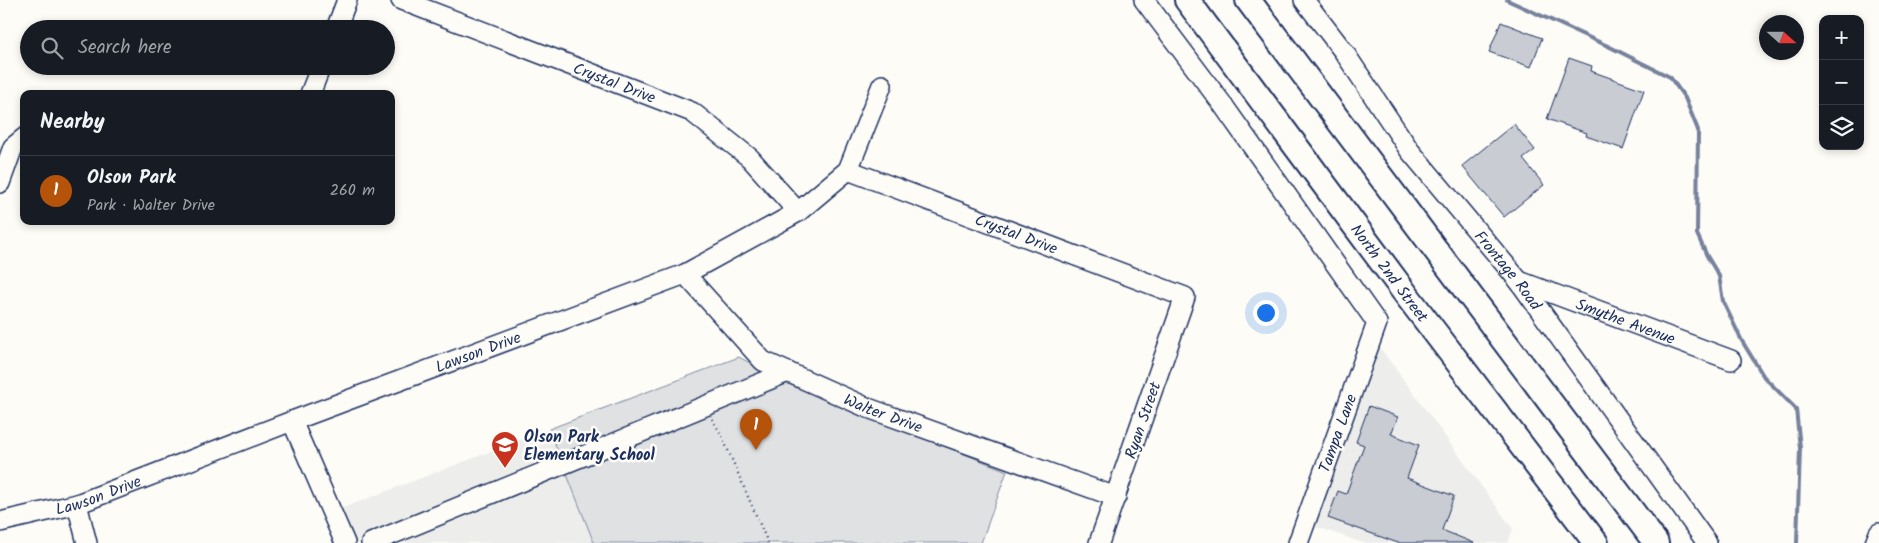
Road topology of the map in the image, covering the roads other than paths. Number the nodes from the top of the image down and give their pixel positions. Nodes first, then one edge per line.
1 (347, 0) edge
2 (401, 0) edge
3 (1144, 0) edge
4 (1187, 0) edge
5 (1248, 0) edge
6 (1304, 0) edge
7 (339, 20) edge
8 (317, 75) edge
9 (882, 85) dead end
10 (312, 90) edge
11 (20, 141) edge
12 (848, 170) junction
13 (0, 183) edge
14 (798, 212) junction
15 (685, 274) junction
16 (1519, 281) junction
17 (1185, 296) joint
18 (1731, 360) dead end
19 (788, 372) junction
20 (292, 421) junction
21 (1116, 497) junction
22 (77, 504) junction
23 (0, 522) edge
24 (1580, 532) edge
25 (1879, 533) edge
26 (403, 537) edge
27 (87, 543) edge
28 (345, 543) edge
29 (371, 543) edge
30 (1099, 543) edge
31 (1298, 543) edge
32 (1596, 543) edge
33 (1656, 543) edge
34 (1707, 543) edge
35 (1875, 543) edge

1 - 7 street
2 - 14 street, Crystal Drive
3 - 31 street, Tampa Lane
4 - 24 main road, North 2nd Street
5 - 33 main road
6 - 16 street, Frontage Road
8 - 10 street
9 - 12 street, Lawson Drive
11 - 13 street
12 - 14 street, Lawson Drive
12 - 17 street, Crystal Drive
14 - 15 street, Lawson Drive
15 - 19 street, Walter Drive
15 - 20 street, Lawson Drive
16 - 18 street, Smythe Avenue
16 - 34 street, Frontage Road
17 - 21 street, Ryan Street
19 - 21 street, Walter Drive
19 - 26 street
20 - 22 street, Lawson Drive
20 - 28 street
21 - 30 street, Ryan Street
22 - 23 street, Lawson Drive
22 - 27 street
24 - 32 main road, North 2nd Street
25 - 35 street
26 - 29 street

